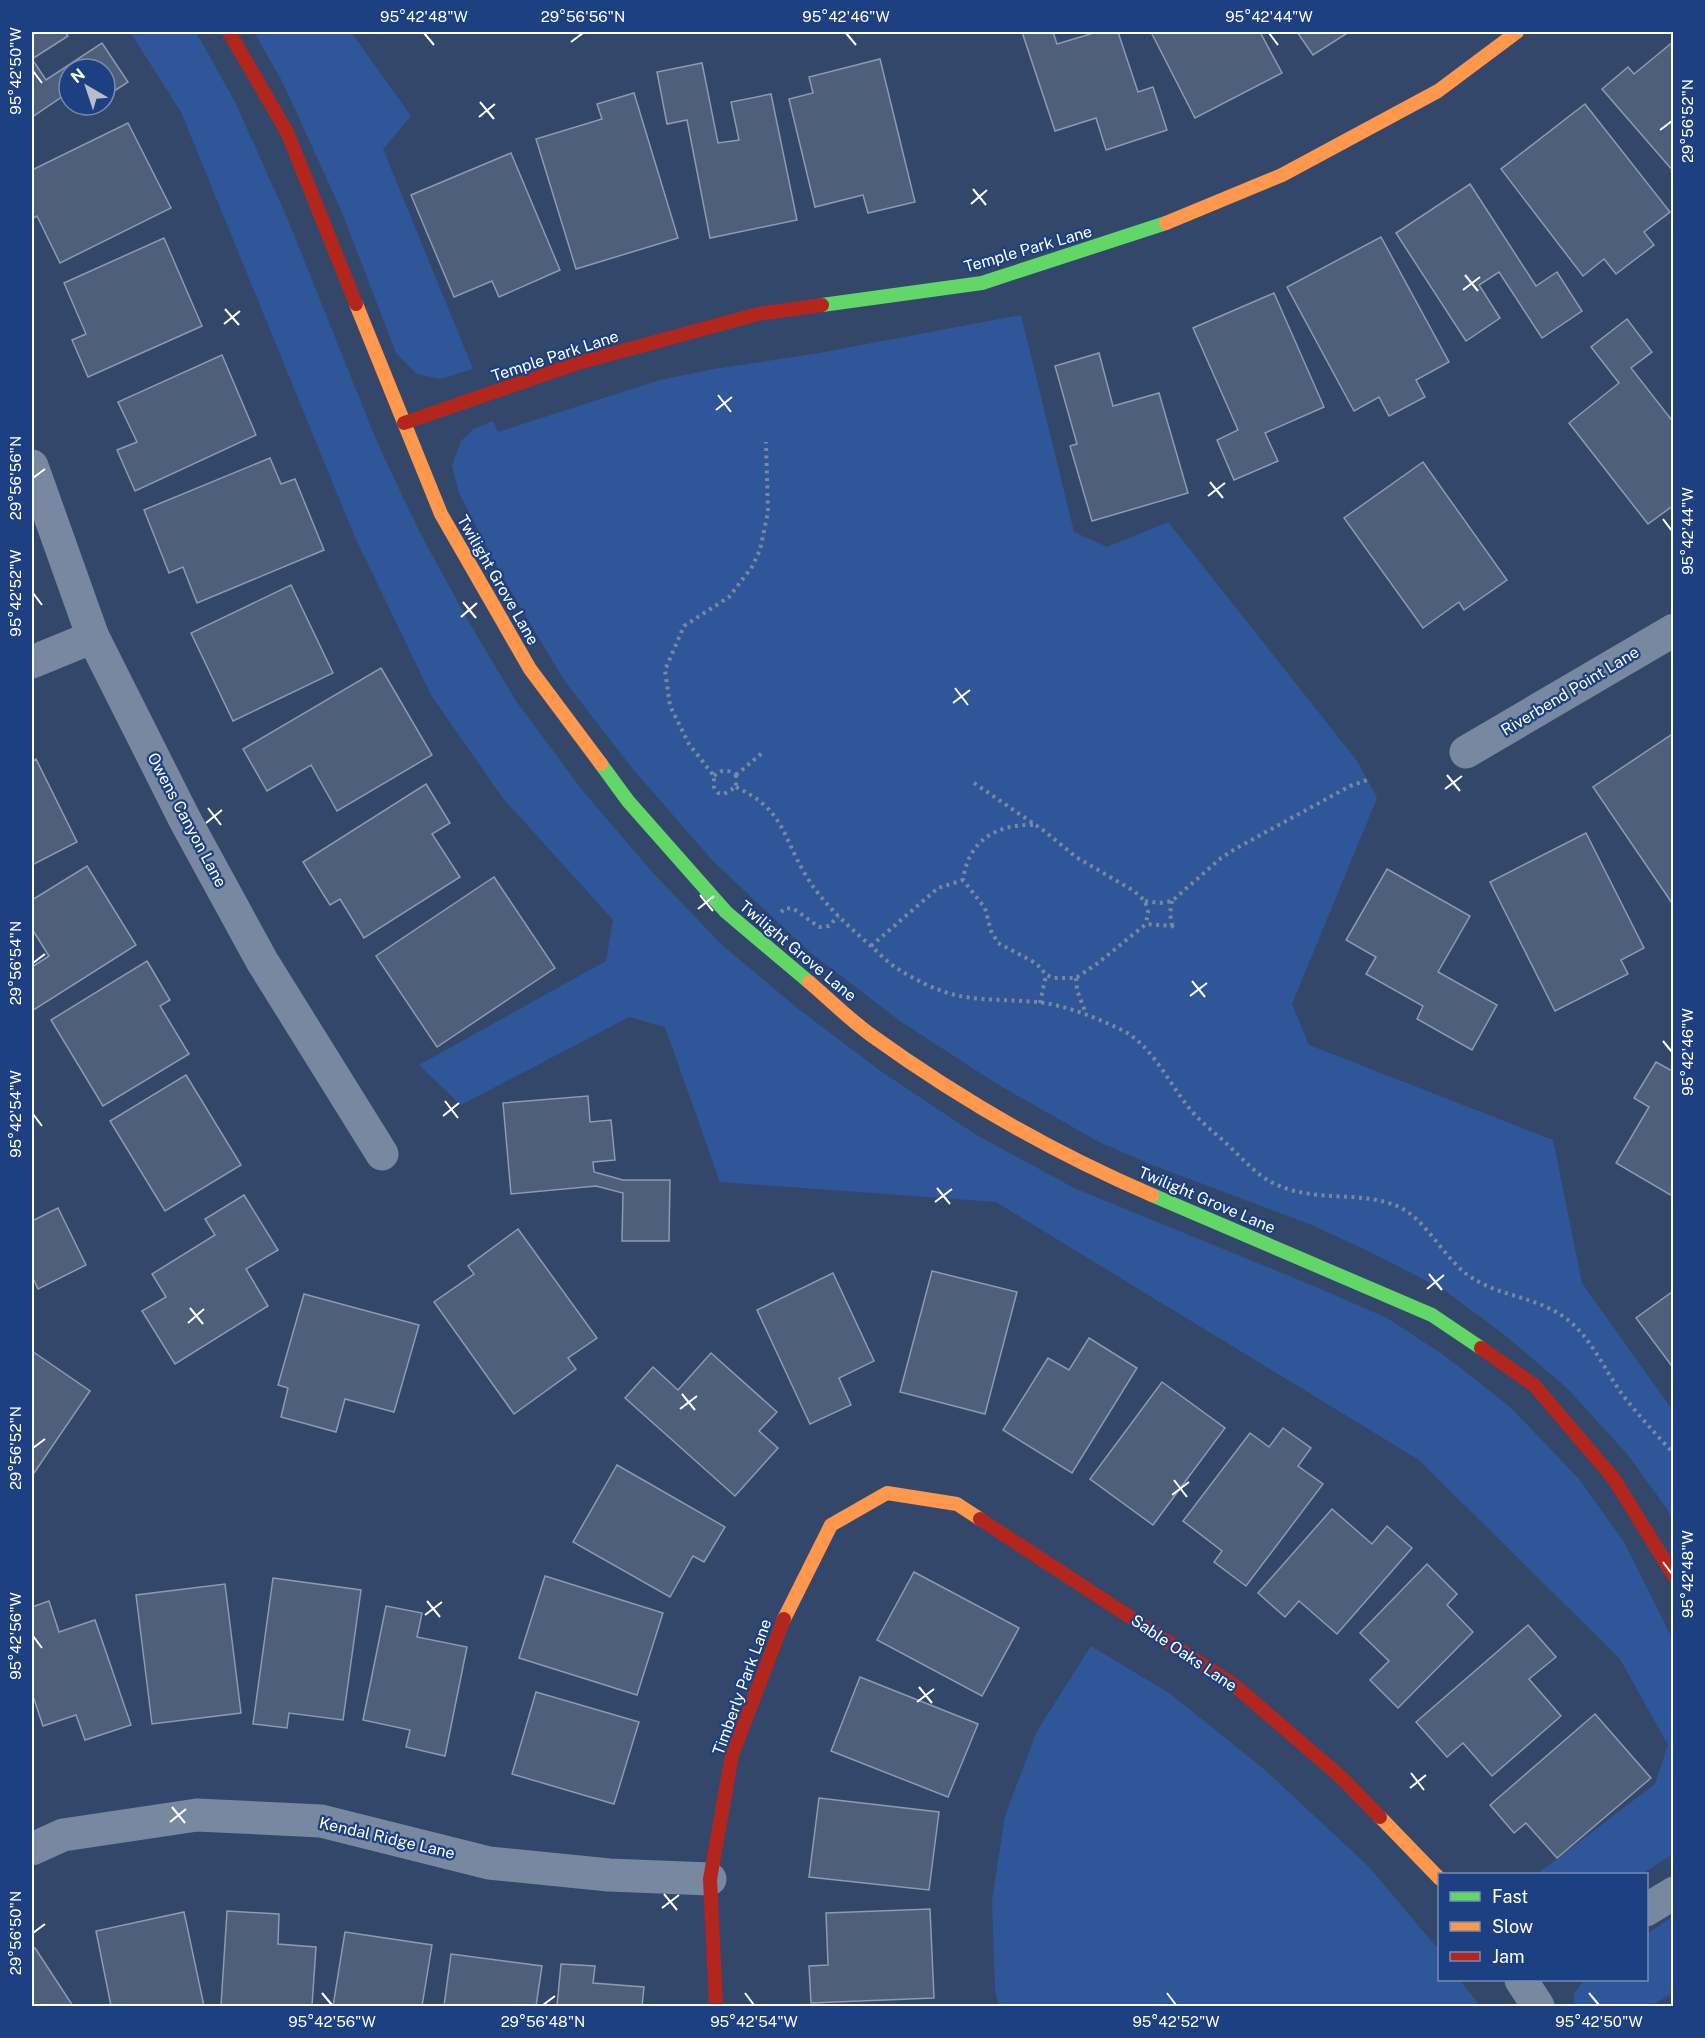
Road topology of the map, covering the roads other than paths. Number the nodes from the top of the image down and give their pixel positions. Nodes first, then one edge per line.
1 (229, 32) edge
2 (1517, 32) edge
3 (404, 423) junction
4 (32, 466) edge
5 (1674, 630) edge
6 (93, 636) junction
7 (32, 662) edge
8 (1466, 752) dead end
9 (382, 1154) dead end
10 (886, 1492) joint
11 (1674, 1576) edge
12 (32, 1849) edge
13 (1438, 1877) edge
14 (710, 1879) junction
15 (1674, 1893) edge
16 (1648, 1909) edge
17 (716, 2007) edge

1 - 3 street, Twilight Grove Lane
2 - 3 street, Temple Park Lane
3 - 11 street, Twilight Grove Lane
4 - 6 street, Owens Canyon Lane
5 - 8 street, Riverbend Point Lane
6 - 7 street
6 - 9 street, Owens Canyon Lane
10 - 13 street, Sable Oaks Lane
10 - 14 street, Timberly Park Lane
12 - 14 street, Kendal Ridge Lane
14 - 17 street, Timberly Park Lane
15 - 16 street

